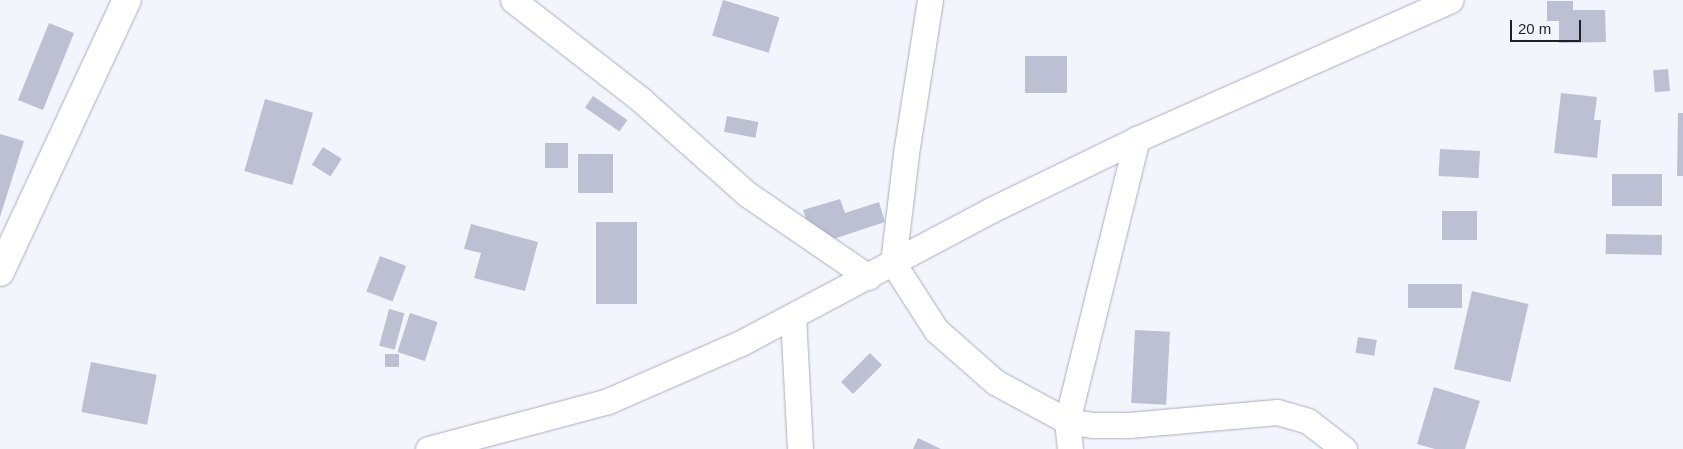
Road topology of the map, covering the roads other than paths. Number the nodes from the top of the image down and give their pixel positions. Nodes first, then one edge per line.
1 (127, 0) edge
2 (513, 0) edge
3 (930, 0) edge
4 (1451, 0) edge
5 (1137, 139) junction
6 (893, 263) junction
7 (0, 272) edge
8 (868, 277) junction
9 (793, 316) junction
10 (1067, 421) junction
11 (428, 449) edge
12 (800, 449) edge
13 (1070, 449) edge
14 (1344, 449) edge

1 - 7 main road
2 - 8 street
3 - 6 street
4 - 5 street
5 - 6 street
5 - 10 street
6 - 8 street
6 - 10 street
8 - 9 street
9 - 11 street
9 - 12 street
10 - 13 street
10 - 14 street

